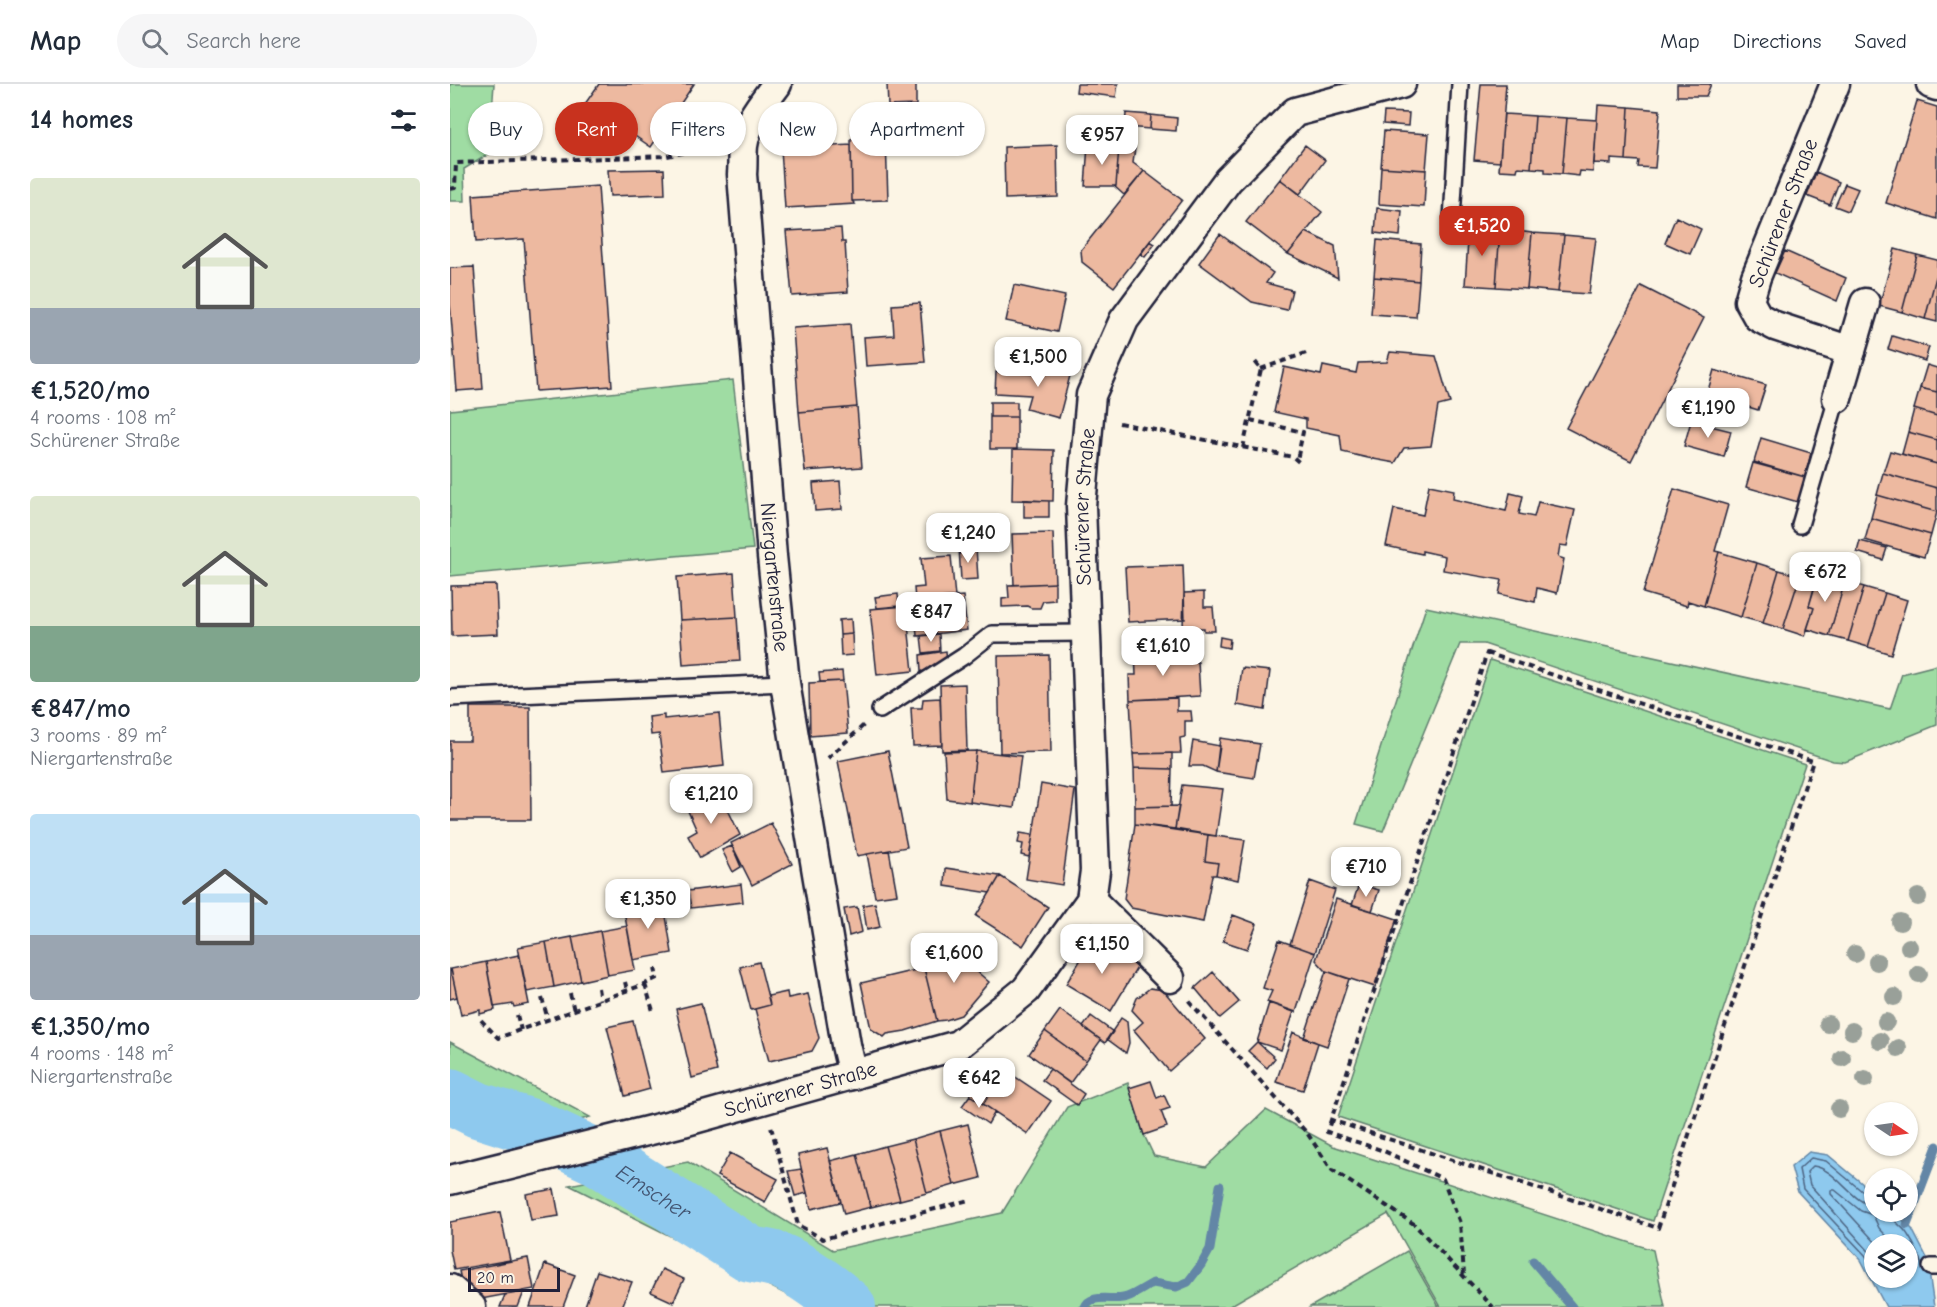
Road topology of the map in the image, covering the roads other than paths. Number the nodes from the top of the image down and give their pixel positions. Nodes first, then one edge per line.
1 (777, 84) edge
2 (1401, 84) edge
3 (1460, 84) edge
4 (1835, 84) edge
5 (1930, 84) edge
6 (1937, 86) edge
7 (1450, 236) dead end
8 (1865, 303) dead end
9 (1851, 351) junction
10 (1837, 398) joint
11 (1800, 525) dead end
12 (1086, 633) junction
13 (785, 683) junction
14 (450, 698) edge
15 (880, 710) dead end
16 (1091, 900) junction
17 (1170, 978) road end
18 (853, 1075) junction
19 (450, 1180) edge
20 (450, 1289) edge
21 (471, 1307) edge

1 - 13 street, Niergartenstraße
2 - 12 street, Schürener Straße
3 - 7 lane
4 - 9 street, Schürener Straße
5 - 6 street
8 - 9 street
9 - 10 street
10 - 11 lane
12 - 15 lane
12 - 16 street, Schürener Straße
13 - 14 lane
13 - 18 street, Niergartenstraße
16 - 17 street
16 - 18 street, Schürener Straße
18 - 19 street, Schürener Straße
20 - 21 street

